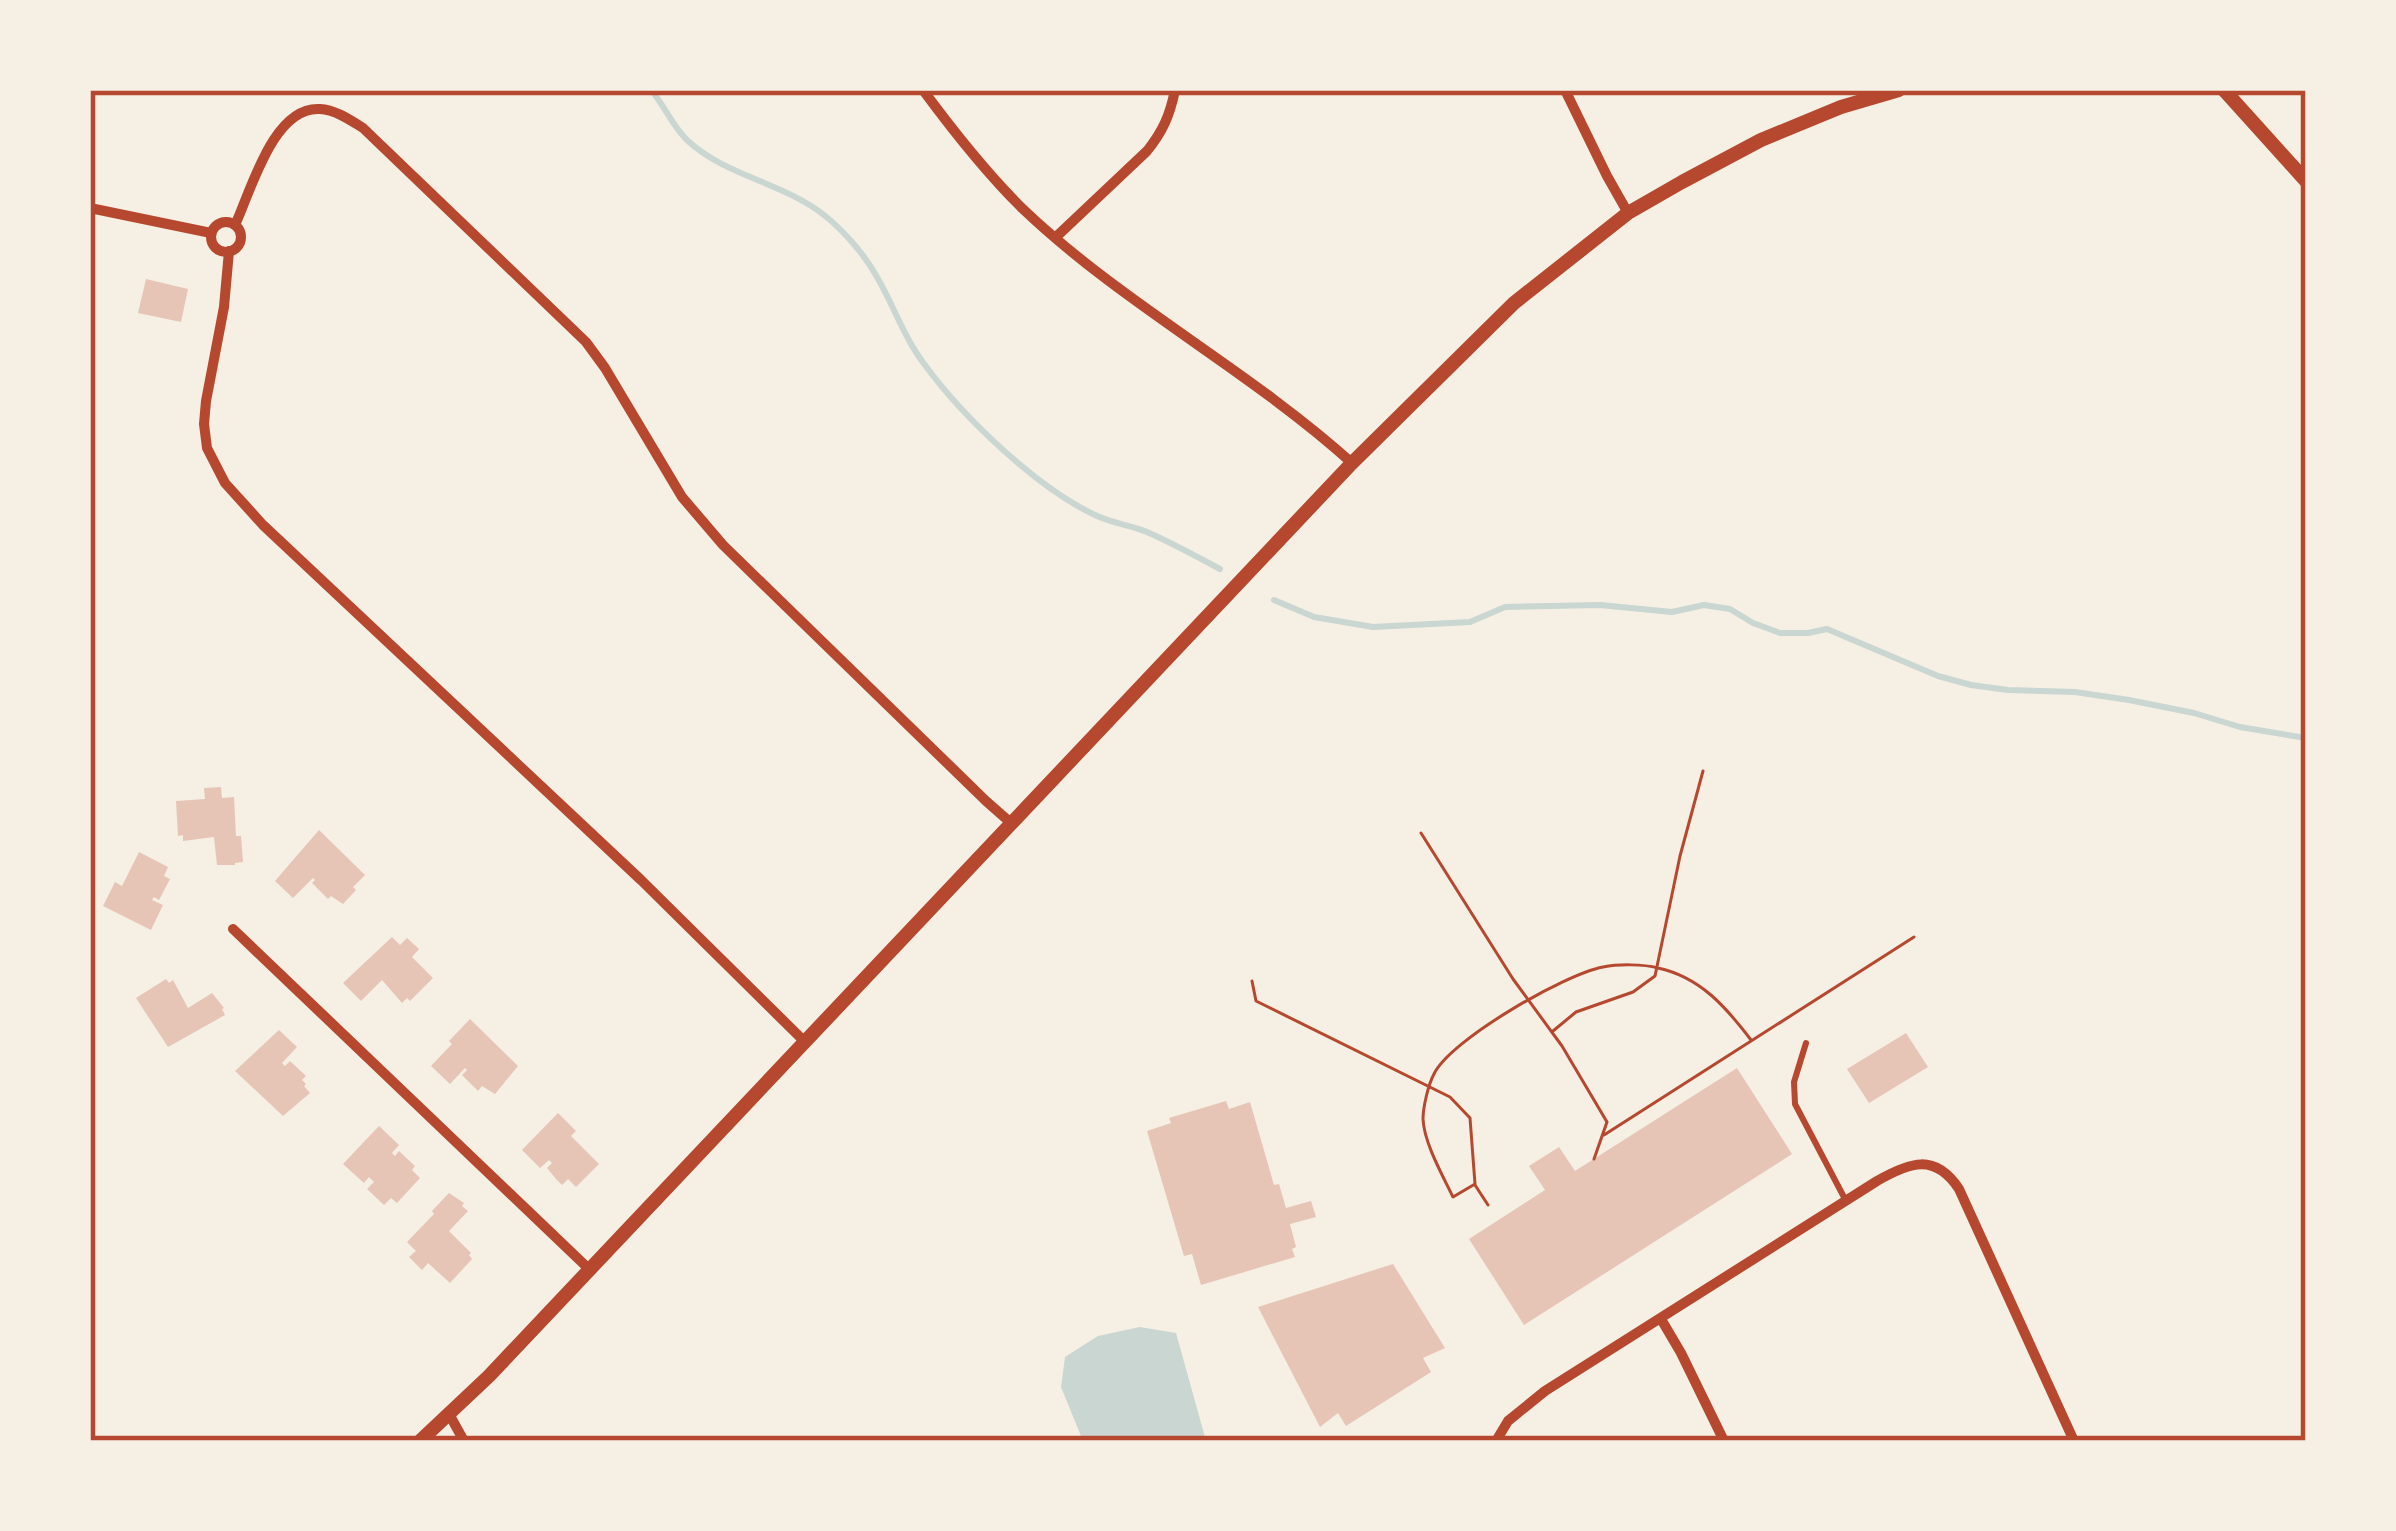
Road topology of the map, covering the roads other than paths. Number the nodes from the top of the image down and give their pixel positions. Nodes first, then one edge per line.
1 (923, 90) edge
2 (1175, 90) edge
3 (1565, 90) edge
4 (1895, 90) edge
5 (2224, 90) edge
6 (2306, 181) edge
7 (90, 208) edge
8 (1628, 213) junction
9 (235, 225) junction
10 (211, 233) junction
11 (1056, 237) junction
12 (229, 251) junction
13 (1352, 463) junction
14 (1011, 823) junction
15 (233, 929) dead end
16 (805, 1042) junction
17 (1806, 1043) dead end
18 (1846, 1201) junction
19 (589, 1269) junction
20 (1661, 1319) junction
21 (448, 1414) junction
22 (420, 1441) edge
23 (464, 1441) edge
24 (1496, 1441) edge
25 (1724, 1441) edge
26 (2074, 1441) edge

1 - 11 street
2 - 11 street
3 - 8 street
4 - 8 street
5 - 6 street
7 - 10 street
8 - 13 street
9 - 10 street
9 - 12 street
9 - 14 street
10 - 12 street
11 - 13 street
12 - 16 street
13 - 14 street
14 - 16 street
15 - 19 street
16 - 19 street
17 - 18 lane
18 - 20 street
18 - 26 street
19 - 21 street
20 - 24 street
20 - 25 street
21 - 22 street
21 - 23 street

